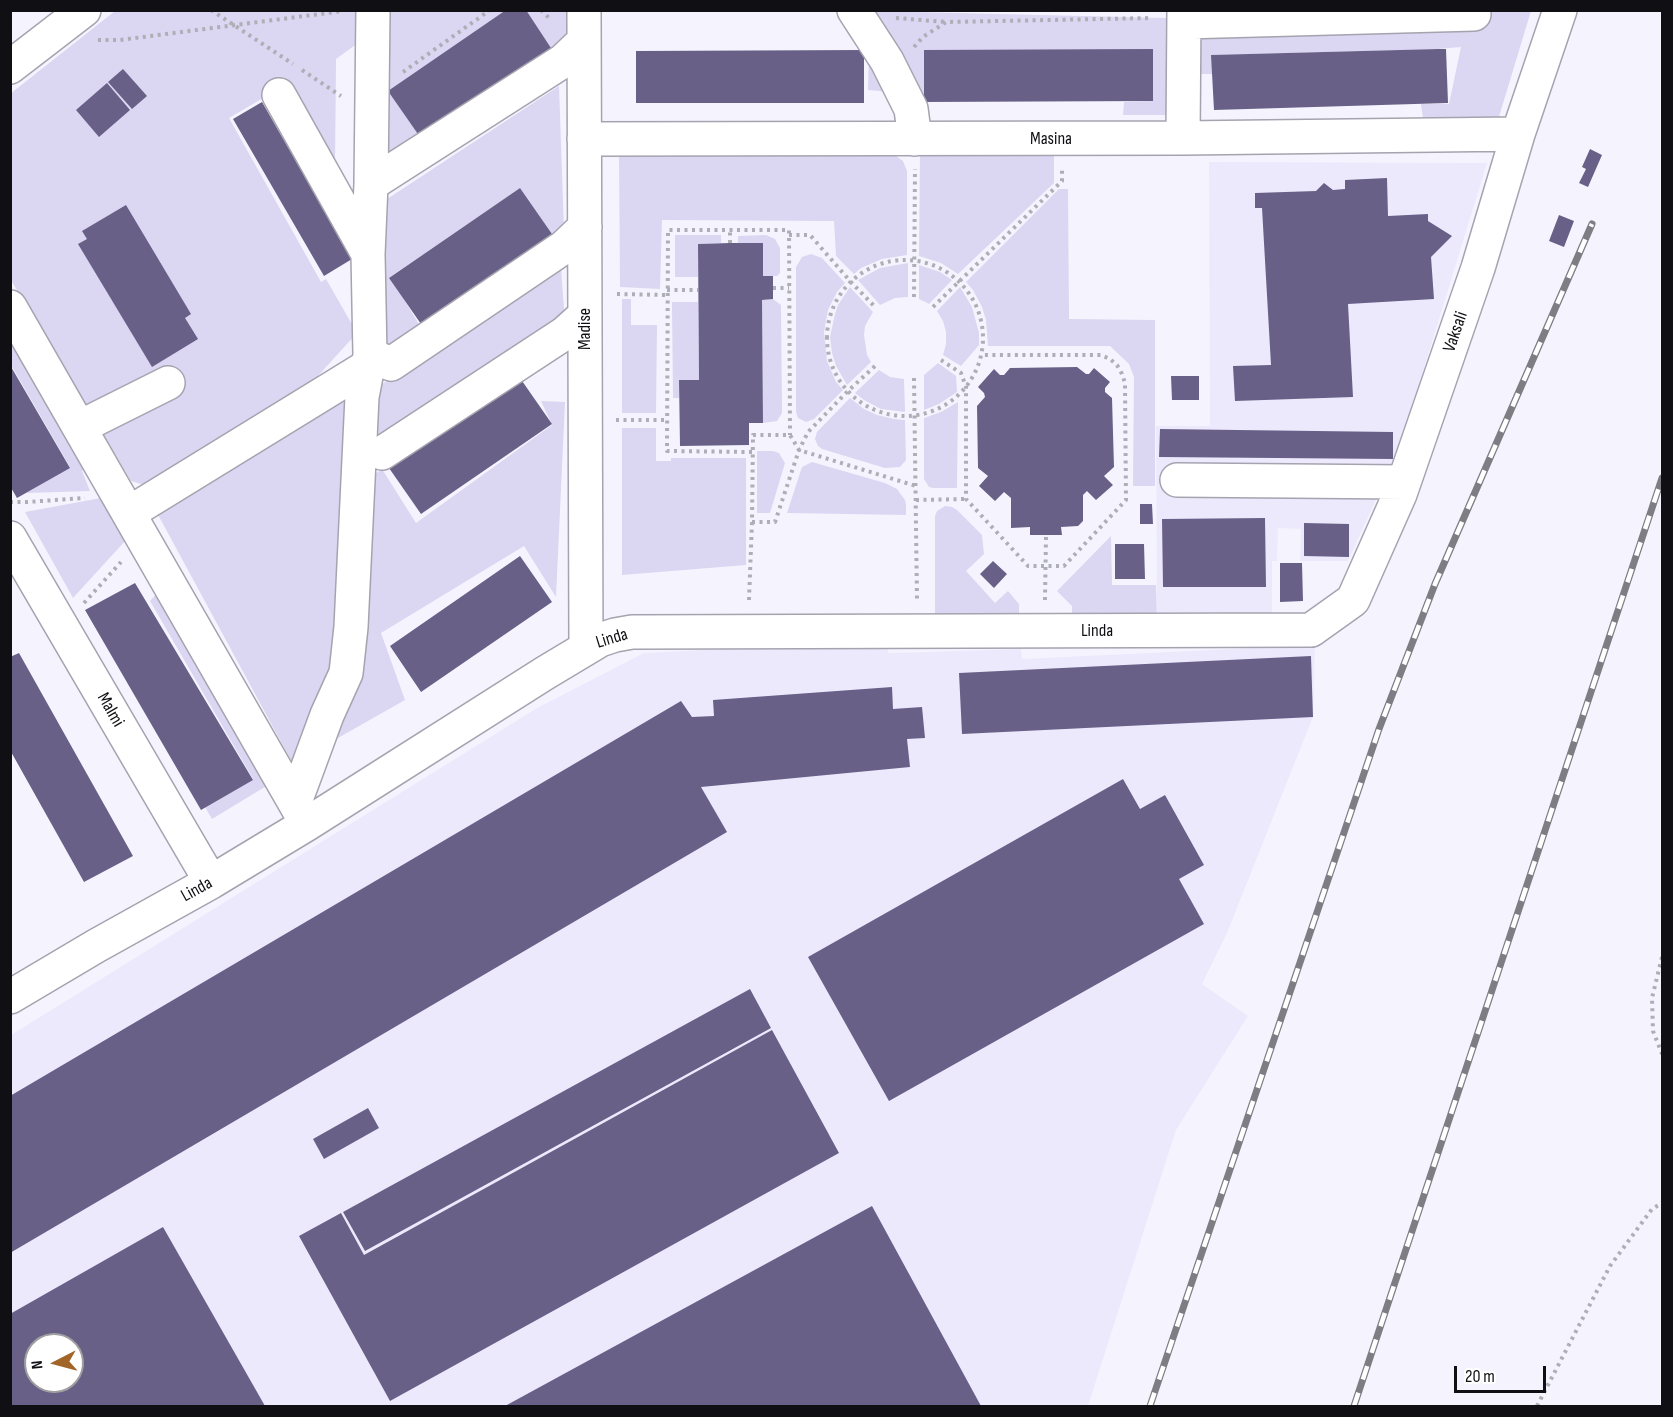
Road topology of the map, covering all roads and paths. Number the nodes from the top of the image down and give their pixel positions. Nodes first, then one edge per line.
1 (84, 10) edge
2 (351, 10) edge
3 (373, 10) edge
4 (854, 10) edge
5 (1560, 10) edge
6 (1474, 14) dead end
7 (892, 17) dead end
8 (1184, 17) edge
9 (946, 22) junction
10 (584, 26) edge
11 (43, 43) junction
12 (10, 67) edge
13 (892, 72) junction
14 (279, 95) dead end
15 (1518, 134) junction
16 (1183, 138) junction
17 (584, 139) junction
18 (915, 139) junction
19 (1064, 139) junction
20 (371, 184) junction
21 (585, 227) junction
22 (730, 230) junction
23 (789, 235) junction
24 (730, 243) dead end
25 (368, 254) junction
26 (914, 260) junction
27 (850, 281) junction
28 (960, 281) junction
29 (773, 288) dead end
30 (789, 288) junction
31 (698, 290) dead end
32 (668, 292) junction
33 (608, 293) dead end
34 (914, 297) dead end
35 (10, 307) edge
36 (933, 307) dead end
37 (876, 308) dead end
38 (585, 315) junction
39 (981, 355) junction
40 (369, 360) junction
41 (940, 360) dead end
42 (875, 366) dead end
43 (914, 378) dead end
44 (168, 383) dead end
45 (966, 387) junction
46 (848, 391) junction
47 (915, 416) junction
48 (609, 420) dead end
49 (666, 420) junction
50 (80, 427) junction
51 (790, 435) junction
52 (799, 450) junction
53 (752, 452) junction
54 (382, 453) dead end
55 (1177, 480) dead end
56 (1404, 482) junction
57 (916, 486) junction
58 (966, 499) junction
59 (916, 500) junction
60 (10, 502) edge
61 (130, 515) junction
62 (752, 522) junction
63 (1046, 535) dead end
64 (10, 538) edge
65 (1046, 566) junction
66 (63, 629) junction
67 (1311, 630) joint
68 (917, 631) junction
69 (1045, 631) junction
70 (747, 632) junction
71 (586, 648) junction
72 (301, 813) junction
73 (211, 882) junction
74 (1662, 957) edge
75 (10, 997) edge
76 (1662, 1054) edge
77 (1662, 1203) edge
78 (1537, 1407) edge

1 - 11 street
2 - 11 path
3 - 20 street
4 - 13 street
5 - 15 street, Vaksali
6 - 8 street
7 - 9 path
8 - 9 path
8 - 16 street
9 - 13 path
10 - 17 street, Madise
10 - 20 street
11 - 12 street
13 - 18 street
14 - 25 street
15 - 16 street, Masina
15 - 56 street, Vaksali
16 - 19 street, Masina
17 - 18 street, Masina
17 - 21 street, Madise
18 - 19 street, Masina
18 - 26 path
19 - 28 path
20 - 25 street
21 - 38 street, Madise
21 - 40 street
22 - 23 path
22 - 24 path
22 - 32 path
23 - 27 path
23 - 30 path
25 - 40 street
26 - 27 path
26 - 28 path
26 - 34 path
27 - 37 path
27 - 46 path
28 - 36 path
28 - 39 path
29 - 30 path
30 - 51 path
31 - 32 path
32 - 33 path
32 - 49 path
35 - 50 street
38 - 54 street
38 - 71 street, Madise
39 - 45 path
39 - 65 path
40 - 61 street
40 - 72 street
41 - 45 path
42 - 46 path
43 - 47 path
44 - 50 street
45 - 47 path
45 - 58 path
46 - 47 path
46 - 52 path
47 - 57 path
48 - 49 path
49 - 53 path
50 - 61 street
51 - 52 path
51 - 53 path
52 - 57 path
52 - 62 path
53 - 62 path
55 - 56 street
56 - 67 street, Vaksali
57 - 59 path
58 - 59 path
58 - 65 path
59 - 68 path
60 - 61 path
61 - 66 path
61 - 72 street
62 - 70 path
63 - 65 path
64 - 66 street, Malmi
65 - 69 path
66 - 73 street, Malmi
67 - 69 street, Linda
68 - 69 street, Linda
68 - 70 street, Linda
70 - 71 street, Linda
71 - 72 street, Linda
72 - 73 street, Linda
73 - 75 street, Linda
74 - 76 path
77 - 78 path

